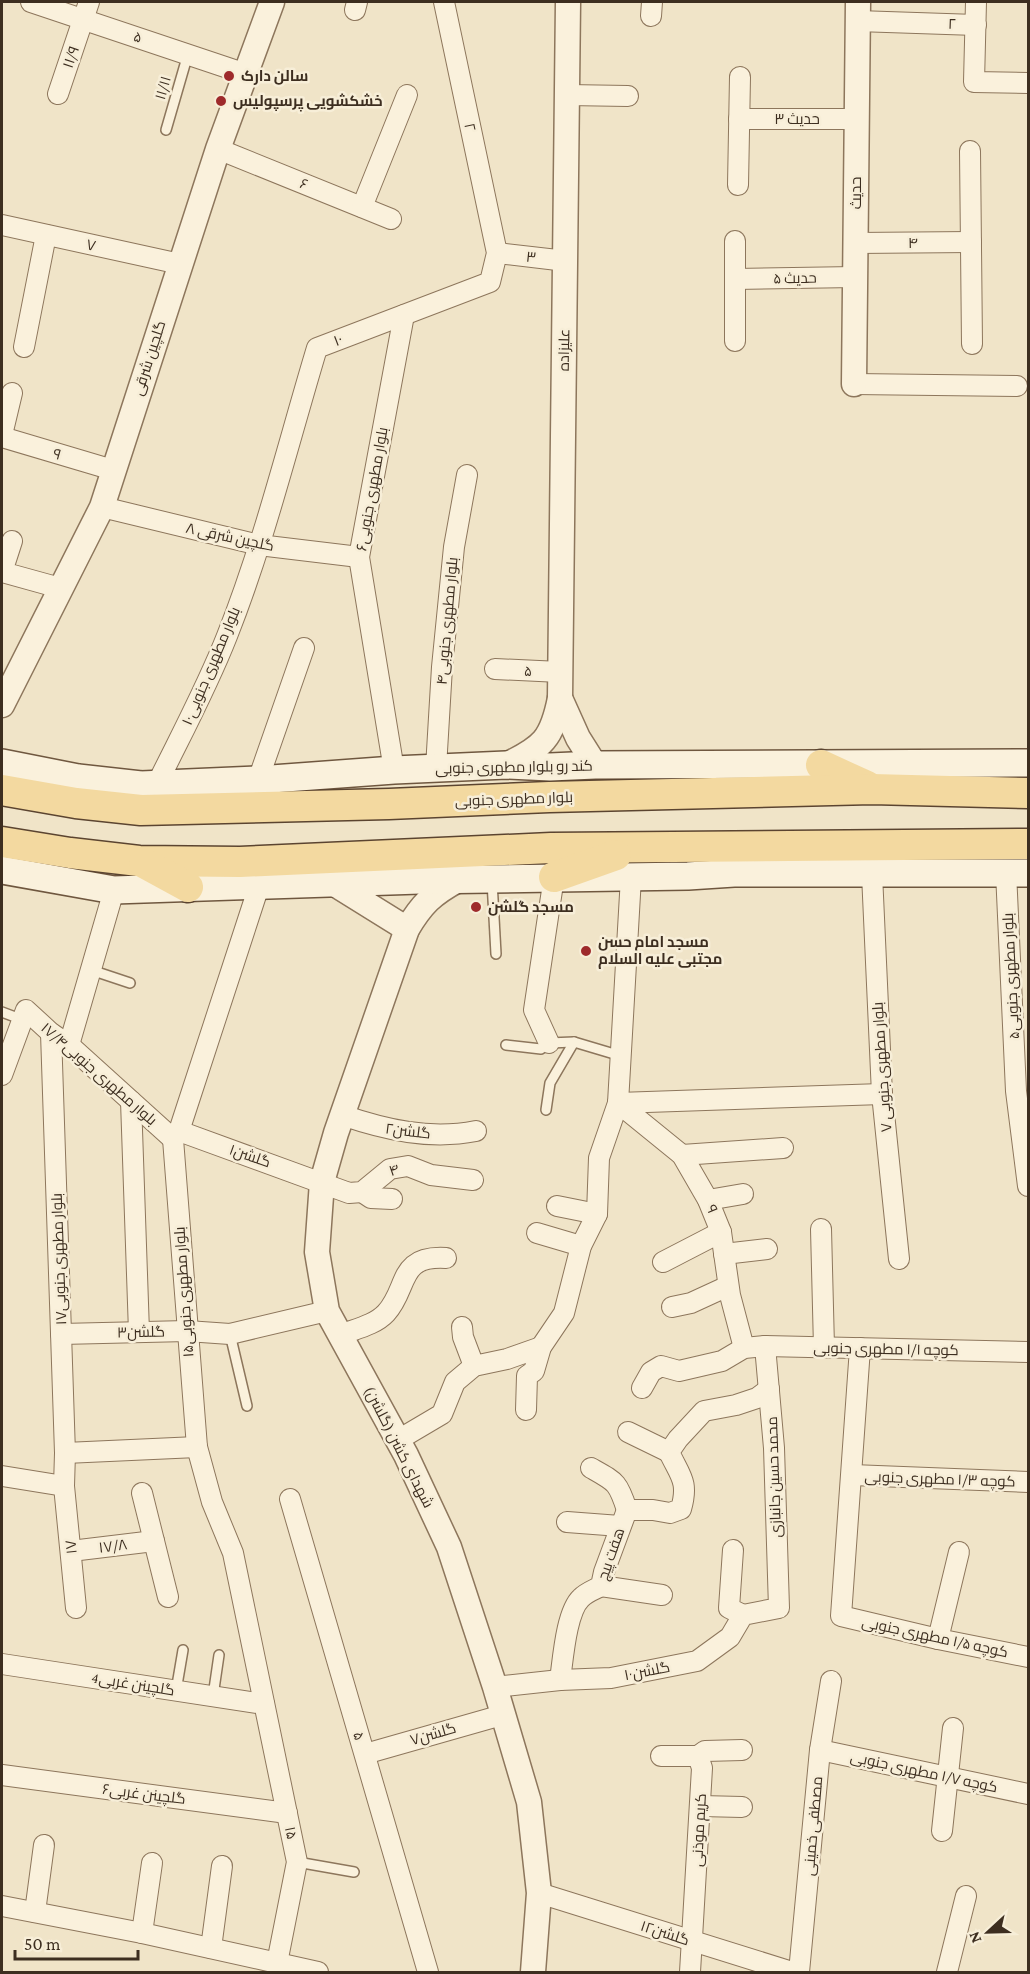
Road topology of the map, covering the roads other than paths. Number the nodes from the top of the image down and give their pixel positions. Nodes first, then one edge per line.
1 (31, 2) edge
2 (272, 2) edge
3 (444, 2) edge
4 (568, 2) edge
5 (976, 2) edge
6 (86, 10) edge
7 (857, 11) edge
8 (976, 25) junction
9 (188, 54) junction
10 (246, 74) junction
11 (740, 77) dead end
12 (1029, 83) edge
13 (58, 94) dead end
14 (406, 94) dead end
15 (567, 95) junction
16 (628, 96) dead end
17 (739, 119) junction
18 (856, 119) junction
19 (166, 130) dead end
20 (218, 149) junction
21 (970, 151) dead end
22 (738, 185) dead end
23 (362, 207) junction
24 (391, 219) dead end
25 (2, 225) edge
26 (46, 235) junction
27 (735, 241) dead end
28 (971, 242) junction
29 (856, 243) junction
30 (496, 254) junction
31 (566, 261) junction
32 (180, 264) junction
33 (855, 277) junction
34 (735, 279) junction
35 (404, 315) junction
36 (735, 341) dead end
37 (972, 344) dead end
38 (24, 347) dead end
39 (854, 384) joint
40 (1017, 386) dead end
41 (12, 393) dead end
42 (2, 436) edge
43 (113, 470) junction
44 (467, 476) dead end
45 (102, 507) junction
46 (12, 541) dead end
47 (259, 545) junction
48 (359, 557) junction
49 (2, 572) edge
50 (60, 588) junction
51 (304, 648) dead end
52 (495, 669) dead end
53 (560, 672) junction
54 (560, 698) junction
55 (2, 705) edge
56 (2, 763) edge
57 (1029, 763) edge
58 (506, 765) junction
59 (595, 765) junction
60 (820, 765) junction
61 (436, 768) junction
62 (394, 770) junction
63 (157, 784) junction
64 (248, 789) junction
65 (872, 789) junction
66 (2, 790) edge
67 (1029, 794) edge
68 (2, 842) edge
69 (1029, 844) edge
70 (638, 847) junction
71 (139, 861) junction
72 (4, 872) edge
73 (1017, 872) edge
74 (872, 874) junction
75 (554, 877) junction
76 (631, 877) junction
77 (458, 879) junction
78 (491, 879) junction
79 (333, 883) junction
80 (259, 886) junction
81 (188, 887) junction
82 (114, 890) junction
83 (407, 930) junction
84 (496, 954) dead end
85 (91, 970) junction
86 (130, 983) dead end
87 (2, 1012) edge
88 (24, 1015) junction
89 (51, 1033) junction
90 (574, 1042) junction
91 (549, 1043) junction
92 (69, 1045) junction
93 (506, 1045) dead end
94 (621, 1056) junction
95 (2, 1075) edge
96 (882, 1094) junction
97 (131, 1101) junction
98 (618, 1103) junction
99 (546, 1110) dead end
100 (342, 1115) junction
101 (476, 1131) dead end
102 (176, 1135) junction
103 (783, 1149) dead end
104 (682, 1155) junction
105 (473, 1180) dead end
106 (322, 1182) junction
107 (1029, 1186) edge
108 (362, 1192) junction
109 (743, 1194) dead end
110 (392, 1199) dead end
111 (708, 1200) junction
112 (556, 1206) dead end
113 (597, 1214) junction
114 (821, 1229) dead end
115 (721, 1232) junction
116 (537, 1233) dead end
117 (581, 1246) junction
118 (766, 1249) dead end
119 (724, 1254) junction
120 (446, 1258) dead end
121 (899, 1259) dead end
122 (663, 1262) dead end
123 (728, 1286) junction
124 (672, 1307) dead end
125 (327, 1311) junction
126 (462, 1327) dead end
127 (187, 1331) junction
128 (139, 1332) junction
129 (61, 1334) junction
130 (230, 1334) junction
131 (340, 1335) junction
132 (765, 1346) junction
133 (824, 1347) junction
134 (744, 1348) junction
135 (860, 1348) junction
136 (1029, 1352) edge
137 (543, 1359) junction
138 (474, 1366) junction
139 (642, 1388) dead end
140 (769, 1389) junction
141 (247, 1406) dead end
142 (526, 1410) dead end
143 (628, 1432) dead end
144 (398, 1440) junction
145 (197, 1447) junction
146 (669, 1452) junction
147 (65, 1454) junction
148 (591, 1468) dead end
149 (852, 1475) junction
150 (2, 1476) edge
151 (1029, 1482) edge
152 (64, 1486) junction
153 (142, 1493) dead end
154 (290, 1499) dead end
155 (624, 1518) junction
156 (567, 1522) dead end
157 (154, 1541) junction
158 (733, 1550) dead end
159 (71, 1551) junction
160 (959, 1552) dead end
161 (601, 1586) junction
162 (662, 1595) dead end
163 (168, 1597) dead end
164 (76, 1608) dead end
165 (743, 1615) junction
166 (939, 1639) junction
167 (183, 1650) dead end
168 (219, 1655) dead end
169 (1029, 1657) edge
170 (2, 1664) edge
171 (560, 1680) junction
172 (831, 1681) dead end
173 (495, 1687) junction
174 (176, 1690) junction
175 (213, 1696) junction
176 (264, 1704) junction
177 (502, 1715) junction
178 (953, 1728) dead end
179 (742, 1750) dead end
180 (820, 1750) junction
181 (365, 1754) junction
182 (661, 1756) dead end
183 (698, 1756) junction
184 (2, 1775) edge
185 (948, 1776) junction
186 (1029, 1794) edge
187 (701, 1806) junction
188 (742, 1806) dead end
189 (287, 1813) junction
190 (942, 1831) dead end
191 (44, 1845) dead end
192 (297, 1862) junction
193 (152, 1863) dead end
194 (222, 1866) dead end
195 (354, 1872) dead end
196 (539, 1893) junction
197 (966, 1896) dead end
198 (2, 1906) edge
199 (34, 1912) junction
200 (142, 1933) junction
201 (691, 1941) junction
202 (211, 1948) junction
203 (276, 1963) junction
204 (779, 1970) edge
205 (318, 1972) edge
206 (428, 1972) edge
207 (533, 1972) edge
208 (690, 1972) edge
209 (799, 1972) edge
210 (946, 1972) edge

1 - 6 street, ۵
2 - 10 street, گلچین شرقی
3 - 30 street, ۲
4 - 15 street, علیزاده
5 - 8 street
6 - 9 street, ۵
6 - 13 street, ۱۱/۹
7 - 8 street, ۲
7 - 18 street, حدیث
8 - 12 street
9 - 10 street, ۵
9 - 19 lane, ۱۱/۱۱
10 - 20 street, گلچین شرقی
11 - 17 street
14 - 23 street
15 - 16 street
15 - 31 street, علیزاده
17 - 18 street, حدیث ۳
17 - 22 street
18 - 29 street, حدیث
20 - 23 street, ۶
20 - 32 street, گلچین شرقی
21 - 28 street
23 - 24 street, ۶
25 - 26 street, ۷
26 - 32 street, ۷
26 - 38 street
27 - 34 street
28 - 29 street, ۴
28 - 37 street
29 - 33 street, حدیث
30 - 31 street, ۳
30 - 35 street, ۱۰
31 - 53 street, علیزاده
32 - 43 street, گلچین شرقی
33 - 34 street, حدیث ۵
33 - 39 street, حدیث
34 - 36 street
35 - 47 street, ۱۰
35 - 48 street, بلوار مطهری جنوبی۶
39 - 40 street
41 - 42 street
42 - 43 street, ۹
43 - 45 street, گلچین شرقی
44 - 61 street, بلوار مطهری جنوبی۴
45 - 47 street, ۸ گلچین شرقی
45 - 50 street, گلچین شرقی
46 - 49 street
47 - 48 street, ۸ گلچین شرقی
47 - 63 street, بلوار مطهری جنوبی۱۰
48 - 62 street, بلوار مطهری جنوبی۶
49 - 50 street
50 - 55 street, گلچین شرقی
51 - 64 street
52 - 53 street, ۵
53 - 54 street, علیزاده
54 - 58 street, علیزاده
54 - 59 street, علیزاده
56 - 63 main road, کند رو بلوار مطهری جنوبی
57 - 60 main road, کند رو بلوار مطهری جنوبی
58 - 59 main road, کند رو بلوار مطهری جنوبی
58 - 61 main road, کند رو بلوار مطهری جنوبی
59 - 60 main road, کند رو بلوار مطهری جنوبی
60 - 65 main road
61 - 62 main road, کند رو بلوار مطهری جنوبی
62 - 64 main road, کند رو بلوار مطهری جنوبی
63 - 64 main road, کند رو بلوار مطهری جنوبی
64 - 65 main road, بلوار مطهری جنوبی
64 - 66 main road, بلوار مطهری جنوبی
65 - 67 main road, بلوار مطهری جنوبی
68 - 71 main road
69 - 70 main road
70 - 71 main road
70 - 75 main road
71 - 81 main road
72 - 82 main road
73 - 74 main road
73 - 107 street, ۵بلوار مطهری جنوبی
74 - 76 main road
74 - 96 street, ۷ بلوار مطهری جنوبی
75 - 76 main road
75 - 78 main road
75 - 91 street
76 - 94 street
77 - 78 main road
77 - 79 main road
77 - 83 street, شهدای کشن (گلشن)
78 - 84 lane
79 - 80 main road
79 - 83 street
80 - 81 main road
80 - 102 street, بلوار مطهری جنوبی۱۵
81 - 82 main road
82 - 85 street
83 - 100 street, شهدای کشن (گلشن)
85 - 86 lane
85 - 92 street
87 - 88 lane
88 - 89 street, بلوار مطهری جنوبی۱۷/۴
88 - 95 street
89 - 92 street, بلوار مطهری جنوبی۱۷/۴
89 - 129 street, بلوار مطهری جنوبی۱۷
90 - 91 lane
90 - 94 lane
90 - 99 lane
91 - 93 lane
92 - 97 street, بلوار مطهری جنوبی۱۷/۴
94 - 98 street
96 - 98 street
96 - 121 street, ۷ بلوار مطهری جنوبی
97 - 102 street, بلوار مطهری جنوبی۱۷/۴
97 - 128 street
98 - 104 street, ۹
98 - 113 street
100 - 101 street, گلشن۲
100 - 106 street, شهدای کشن (گلشن)
102 - 106 street, گلشن۱
102 - 127 street, بلوار مطهری جنوبی۱۵
103 - 104 street
104 - 111 street, ۹
105 - 108 street, ۴
106 - 108 street
106 - 125 street, شهدای کشن (گلشن)
108 - 110 street
109 - 111 street
111 - 115 street, ۹
112 - 113 street
113 - 117 street
114 - 133 street
115 - 119 street, ۹
115 - 122 street
116 - 117 street
117 - 137 street
118 - 119 street
119 - 123 street, ۹
120 - 131 street
123 - 124 street
123 - 134 street, ۹
125 - 130 street, گلشن۳
125 - 131 street, شهدای کشن (گلشن)
126 - 138 street
127 - 128 street, گلشن۳
127 - 130 street, گلشن۳
127 - 145 street, بلوار مطهری جنوبی۱۵
128 - 129 street, گلشن۳
129 - 147 street, بلوار مطهری جنوبی۱۷
130 - 141 lane
131 - 144 street, شهدای کشن (گلشن)
132 - 133 street, کوچه ۱/۱ مطهری جنوبی
132 - 134 street, کوچه ۱/۱ مطهری جنوبی
132 - 140 street, محمد حسین جانبازی
133 - 135 street, کوچه ۱/۱ مطهری جنوبی
134 - 139 street
135 - 136 street, کوچه ۱/۱ مطهری جنوبی
135 - 149 street
137 - 138 street
137 - 142 street
138 - 144 street
140 - 146 street
140 - 165 street, محمد حسین جانبازی
143 - 146 street
144 - 173 street, شهدای کشن (گلشن)
145 - 147 street
145 - 176 street, بلوار مطهری جنوبی۱۵
146 - 155 street, هفت پیچ
147 - 152 street, بلوار مطهری جنوبی۱۷
148 - 155 street
149 - 151 street, کوچه ۱/۳ مطهری جنوبی
149 - 166 street, کوچه ۱/۵ مطهری جنوبی
150 - 152 street
152 - 159 street, ۱۷
153 - 157 street
154 - 181 street, ۵
155 - 156 street
155 - 161 street, هفت پیچ
157 - 159 street, ۱۷/۸
157 - 163 street
158 - 165 street
159 - 164 street, ۱۷
160 - 166 street
161 - 162 street
161 - 171 street, هفت پیچ
165 - 171 street, گلشن۱۰
166 - 169 street, کوچه ۱/۵ مطهری جنوبی
167 - 174 lane
168 - 175 lane
170 - 174 street, 4گلچینن غربی
171 - 173 street, گلشن۱۰
172 - 180 street, مصطفی خمینی
173 - 177 street, شهدای کشن (گلشن)
174 - 175 street, 4گلچینن غربی
175 - 176 street, 4گلچینن غربی
176 - 189 street, ۱۵
177 - 181 street, گلشن۷
177 - 196 street, شهدای کشن (گلشن)
178 - 185 street
179 - 183 street
180 - 185 street, کوچه ۱/۷ مطهری جنوبی
180 - 209 street, مصطفی خمینی
181 - 206 street, ۵
182 - 183 street
183 - 187 street, کریم موذنی
184 - 189 street, گلچینن غربی۶
185 - 186 street, کوچه ۱/۷ مطهری جنوبی
185 - 190 street
187 - 188 street
187 - 201 street, کریم موذنی
189 - 192 street, ۱۵
191 - 199 street
192 - 195 lane
192 - 203 street, ۱۵
193 - 200 street
194 - 202 street
196 - 201 street, گلشن۱۲
196 - 207 street, شهدای کشن (گلشن)
197 - 210 street
198 - 199 street
199 - 200 street
200 - 202 street
201 - 204 street, گلشن۱۲
201 - 208 street, کریم موذنی
202 - 203 street
203 - 205 street

